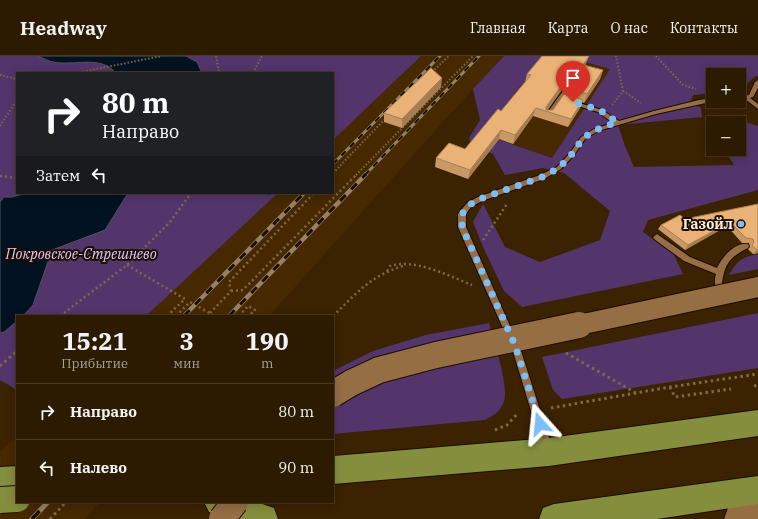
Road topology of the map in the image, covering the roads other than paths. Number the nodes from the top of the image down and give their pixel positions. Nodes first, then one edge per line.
1 (577, 75) edge
2 (758, 82) edge
3 (746, 97) joint
4 (560, 99) junction
5 (706, 101) edge
6 (758, 107) edge
7 (547, 117) edge
8 (617, 122) junction
9 (657, 237) dead end
10 (745, 246) dead end
11 (720, 272) junction
12 (758, 287) edge
13 (732, 302) dead end
14 (697, 309) dead end
15 (515, 345) junction
16 (334, 393) edge
17 (758, 423) edge
18 (549, 452) junction
19 (334, 470) edge
20 (16, 480) edge
21 (0, 481) edge
22 (758, 490) edge
23 (16, 499) edge
24 (0, 500) edge
25 (222, 503) edge
26 (234, 503) edge
27 (758, 509) edge
28 (222, 519) edge
29 (263, 519) edge
30 (554, 519) edge
31 (739, 519) edge

1 - 4 lane
2 - 3 lane
3 - 6 lane
4 - 7 lane
4 - 8 lane
5 - 8 lane
8 - 15 lane
9 - 11 lane
10 - 11 lane
11 - 13 lane
12 - 16 main road, bridge
14 - 15 lane
15 - 18 lane
17 - 18 main road
18 - 19 main road
20 - 21 main road
22 - 30 main road
23 - 24 main road, bridge
25 - 29 main road
26 - 28 main road, bridge
27 - 31 main road

